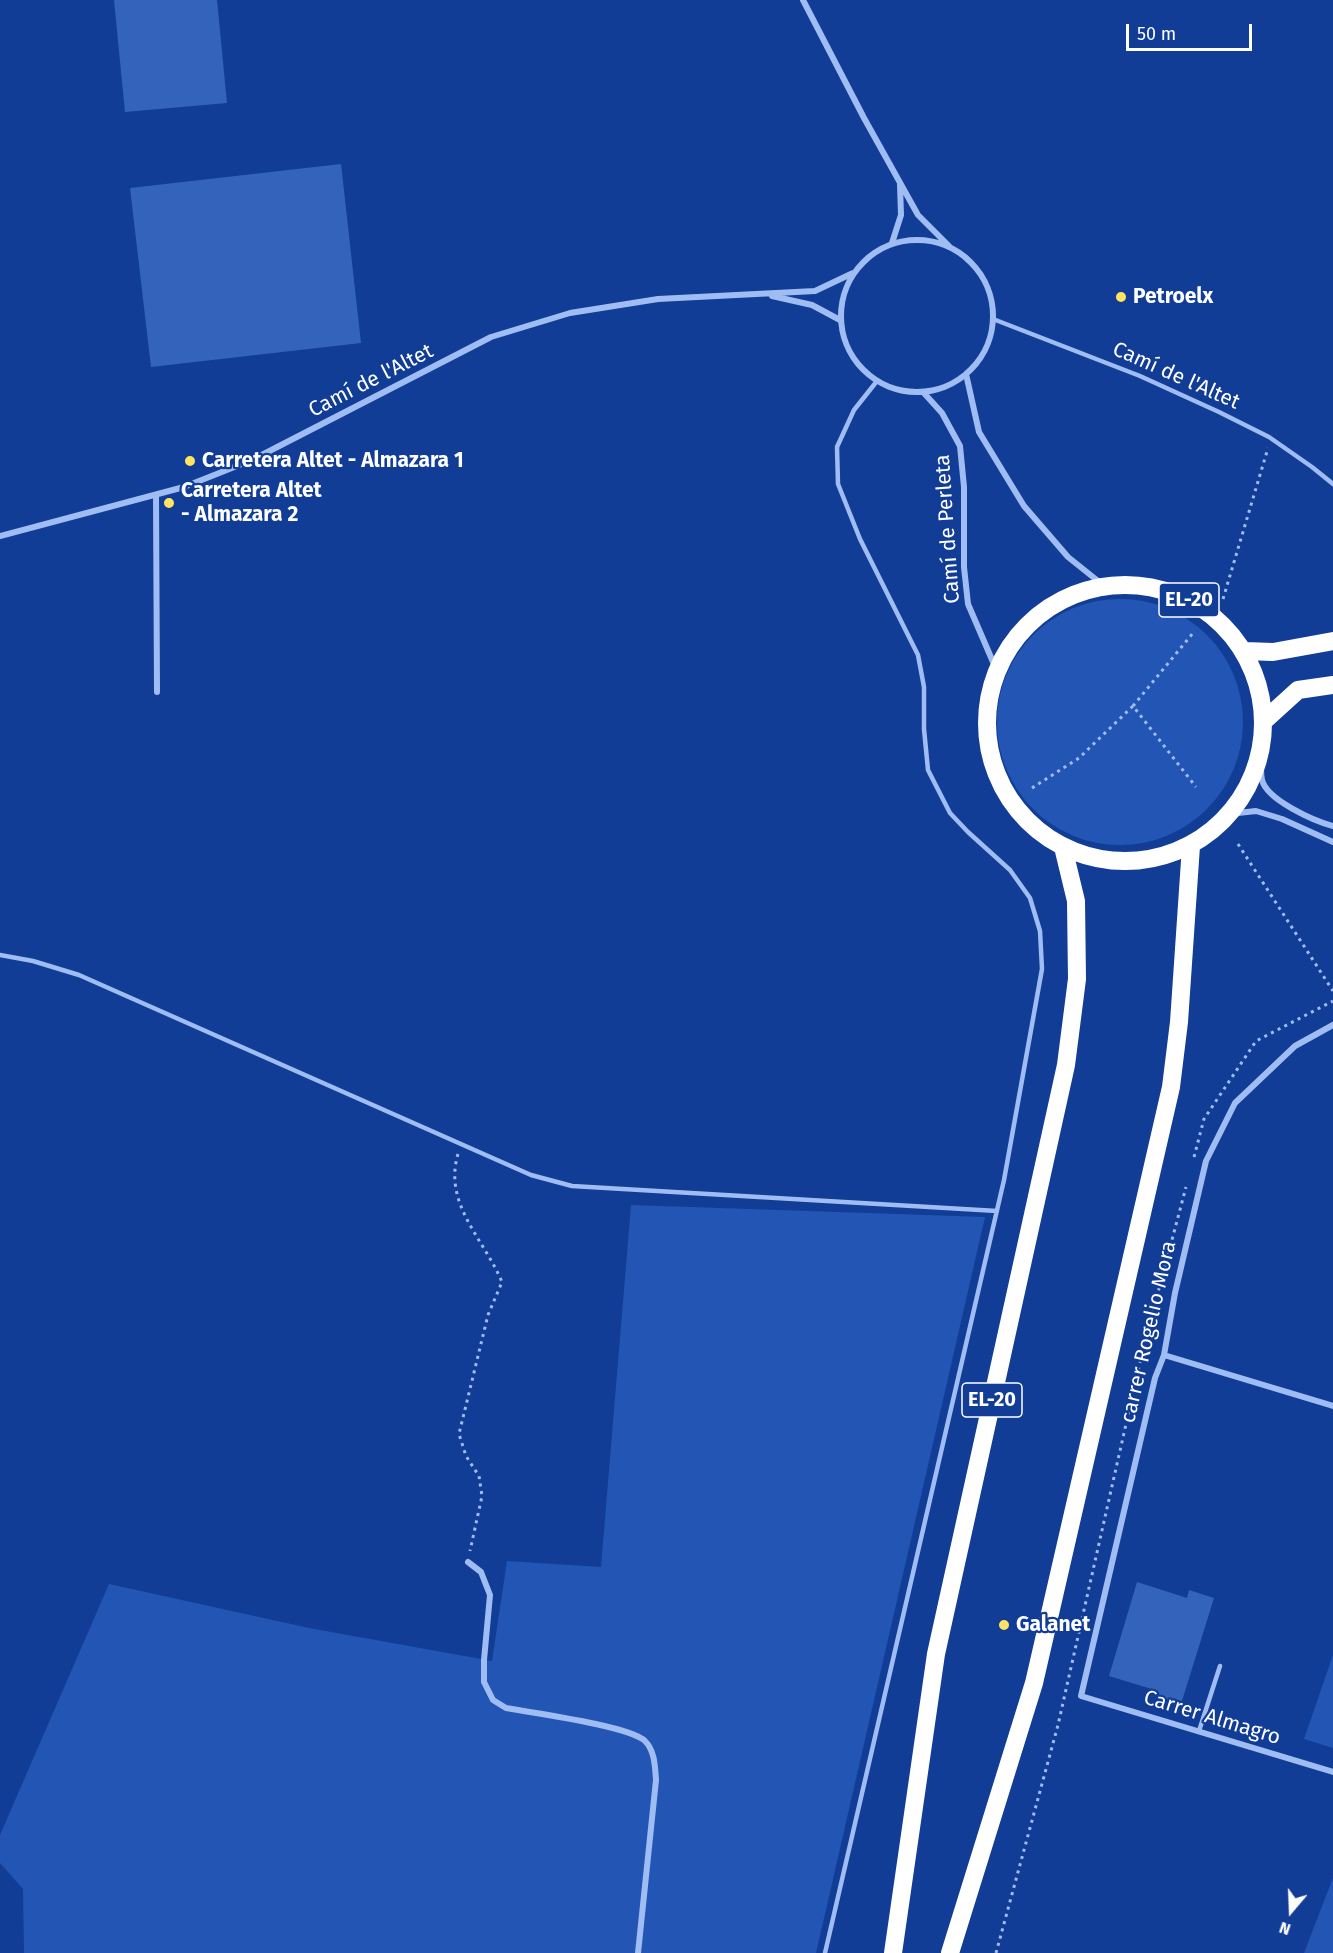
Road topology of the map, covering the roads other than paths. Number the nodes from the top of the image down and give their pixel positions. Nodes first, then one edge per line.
1 (803, 0) edge
2 (900, 181) junction
3 (891, 243) junction
4 (950, 246) junction
5 (853, 273) junction
6 (766, 294) junction
7 (993, 319) junction
8 (840, 320) junction
9 (966, 374) junction
10 (877, 381) junction
11 (923, 392) junction
12 (1333, 484) edge
13 (156, 495) junction
14 (0, 536) edge
15 (1103, 585) junction
16 (1333, 641) edge
17 (1245, 651) junction
18 (996, 669) junction
19 (1333, 686) edge
20 (157, 692) dead end
21 (1265, 720) junction
22 (1261, 756) junction
23 (1229, 814) junction
24 (1333, 826) edge
25 (1333, 842) edge
26 (1191, 846) junction
27 (1063, 848) junction
28 (0, 955) edge
29 (1333, 1025) edge
30 (997, 1211) junction
31 (1164, 1355) junction
32 (1333, 1406) edge
33 (468, 1562) road end
34 (1220, 1666) dead end
35 (1081, 1696) joint
36 (1199, 1731) junction
37 (1333, 1772) edge
38 (638, 1953) edge
39 (825, 1953) edge
40 (894, 1953) edge
41 (950, 1953) edge

1 - 2 street
2 - 3 street
2 - 4 street
3 - 4 street
3 - 5 street
4 - 7 street
5 - 6 street, Camí de l'Altet
5 - 8 street
6 - 8 street
6 - 13 street, Camí de l'Altet
7 - 9 street
7 - 12 lane, Camí de l'Altet
8 - 10 street
9 - 11 street
9 - 15 street
10 - 11 street
10 - 30 lane
11 - 18 street, Camí de Perleta
13 - 14 street, Camí de l'Altet
13 - 20 street
15 - 17 highway, EL-20
15 - 18 highway, EL-20
16 - 17 highway
17 - 21 highway, EL-20
18 - 27 highway, EL-20
19 - 21 highway
21 - 22 highway, EL-20
22 - 23 highway, EL-20
22 - 24 street
23 - 25 street
23 - 26 highway, EL-20
26 - 27 highway, EL-20
26 - 41 highway
27 - 40 highway, EL-20
28 - 30 lane
29 - 31 street, carrer Rogelio Mora
30 - 39 lane
31 - 32 street
31 - 35 street, carrer Rogelio Mora
33 - 38 street
34 - 36 lane
35 - 36 street, Carrer Almagro
36 - 37 street, Carrer Almagro

